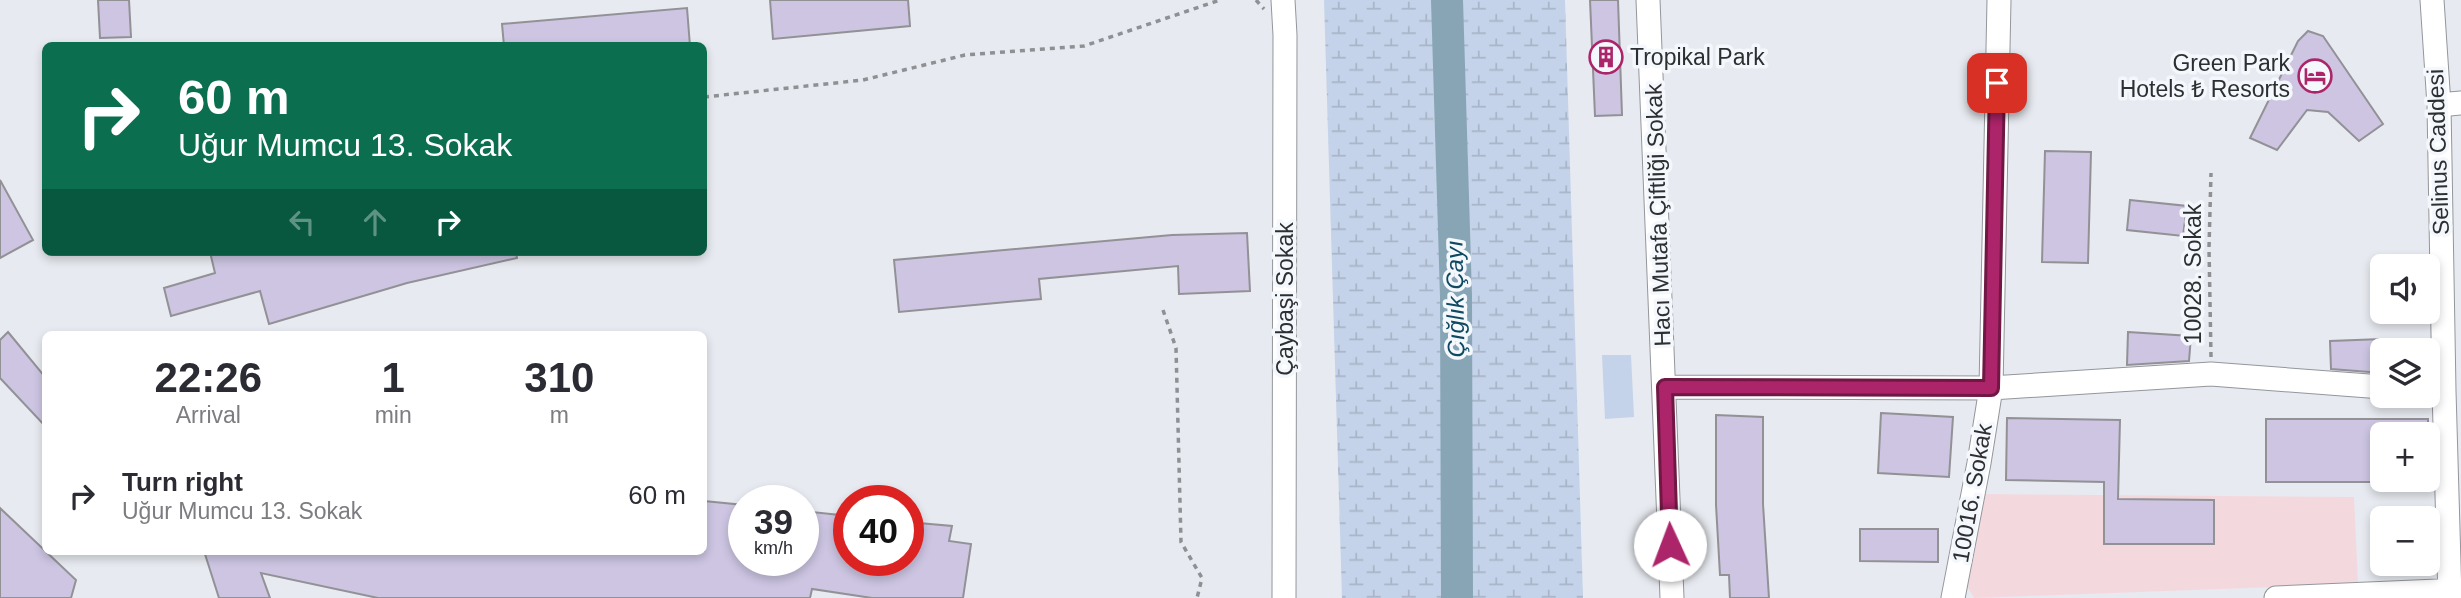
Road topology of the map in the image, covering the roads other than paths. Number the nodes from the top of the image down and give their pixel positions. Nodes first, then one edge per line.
1 (1283, 0) edge
2 (1648, 0) edge
3 (1998, 0) edge
4 (2432, 0) edge
5 (2450, 104) edge
6 (2370, 386) edge
7 (1665, 387) junction
8 (1991, 388) junction
9 (2444, 391) edge
10 (2454, 593) edge
11 (2364, 596) edge
12 (1284, 598) edge
13 (1672, 598) edge
14 (1953, 598) edge
15 (2276, 598) edge

1 - 12 street, Çaybaşi Sokak
2 - 7 street, Hacı Mutafa Çiftliği Sokak
3 - 8 street, 10016. Sokak
4 - 5 street, Selinus Caddesi
5 - 9 street, Selinus Caddesi
6 - 8 street
7 - 8 street
7 - 13 street, Hacı Mutafa Çiftliği Sokak
8 - 14 street, 10016. Sokak
9 - 10 street, Selinus Caddesi
10 - 11 street
11 - 15 street

